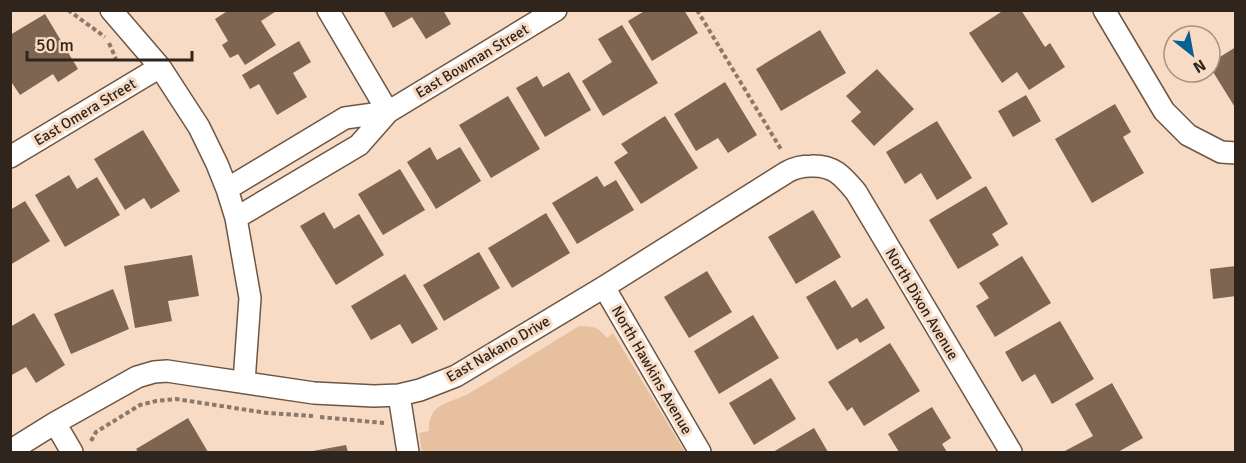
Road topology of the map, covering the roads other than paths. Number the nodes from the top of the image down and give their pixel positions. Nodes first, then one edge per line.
1 (111, 10) edge
2 (328, 10) edge
3 (556, 10) edge
4 (1104, 10) edge
5 (160, 67) junction
6 (388, 112) junction
7 (1228, 153) edge
8 (10, 157) edge
9 (823, 166) joint
10 (227, 189) junction
11 (236, 218) junction
12 (604, 287) junction
13 (244, 382) junction
14 (399, 395) junction
15 (55, 423) junction
16 (10, 451) edge
17 (72, 453) edge
18 (408, 453) edge
19 (700, 453) edge
20 (1011, 453) edge

1 - 5 street
2 - 6 street
3 - 6 street, East Bowman Street
4 - 7 street
5 - 8 street, East Omera Street
5 - 10 street
6 - 10 street, East Bowman Street
6 - 11 street, East Bowman Street
9 - 12 street, East Nakano Drive
9 - 20 street, North Dixon Avenue
10 - 11 street
11 - 13 street
12 - 14 street, East Nakano Drive
12 - 19 street, North Hawkins Avenue
13 - 14 street, East Nakano Drive
13 - 15 street, East Nakano Drive
14 - 18 street
15 - 16 street, East Nakano Drive
15 - 17 street

